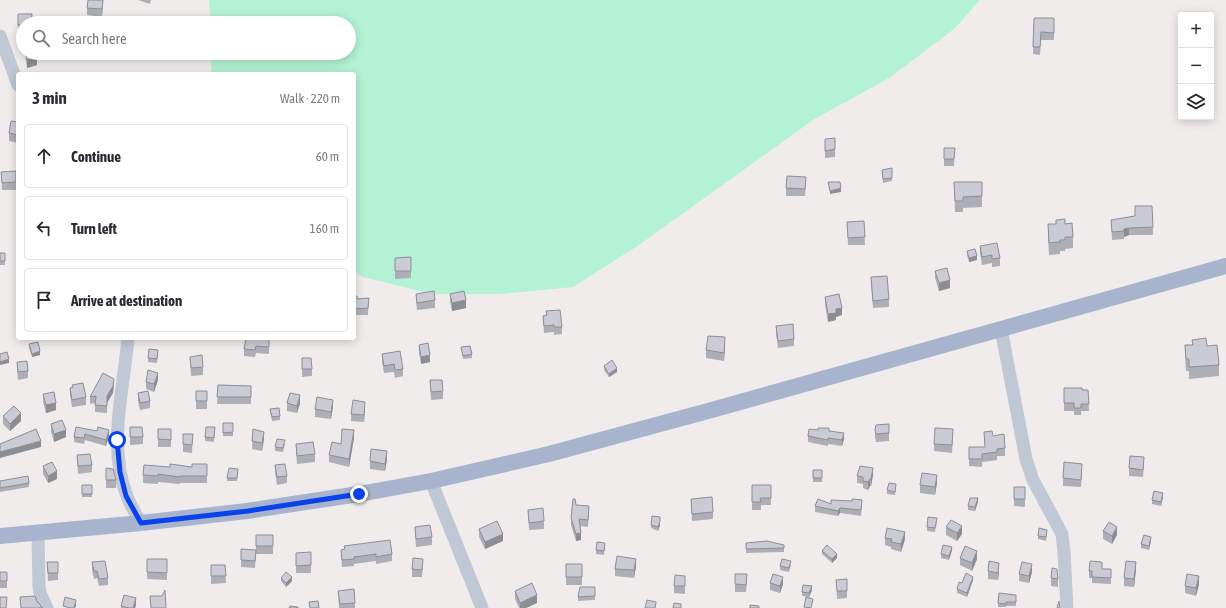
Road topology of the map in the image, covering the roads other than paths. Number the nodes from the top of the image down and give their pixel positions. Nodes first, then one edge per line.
1 (0, 36) edge
2 (16, 80) edge
3 (1226, 266) edge
4 (1001, 329) junction
5 (128, 340) edge
6 (431, 481) junction
7 (141, 523) junction
8 (38, 533) junction
9 (0, 536) edge
10 (47, 608) edge
11 (482, 608) edge
12 (1067, 608) edge

1 - 2 street
3 - 4 main road
4 - 6 main road
4 - 12 street
5 - 7 street
6 - 7 main road
6 - 11 street
7 - 8 main road
8 - 9 main road
8 - 10 street

